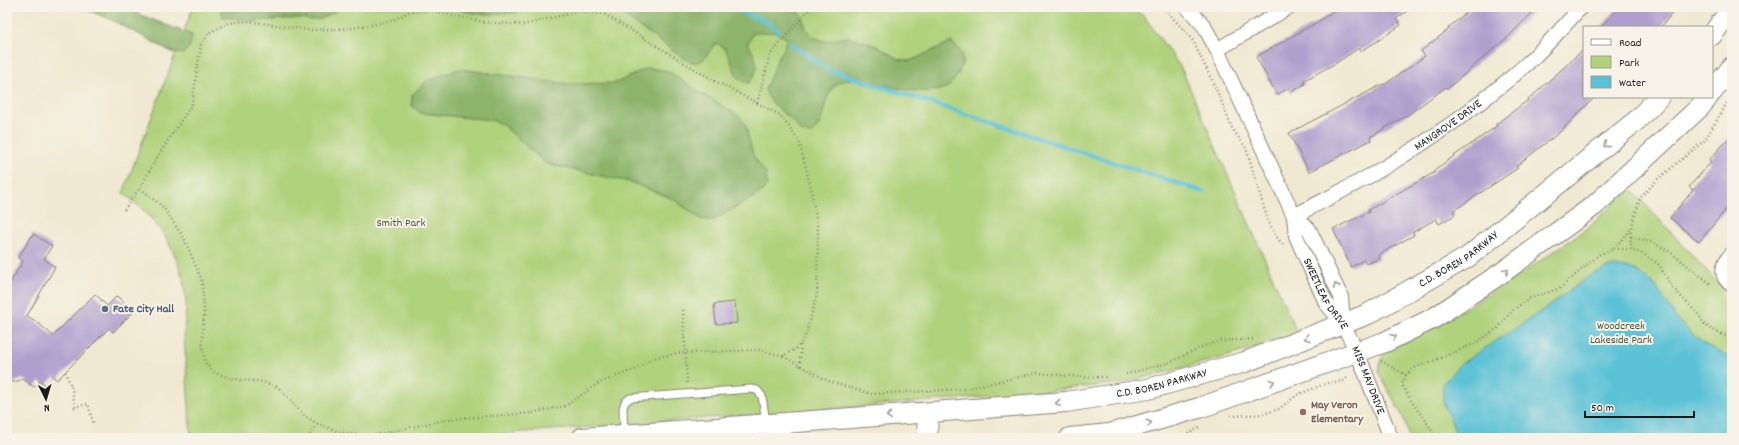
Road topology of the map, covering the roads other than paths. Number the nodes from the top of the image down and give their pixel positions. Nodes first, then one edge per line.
1 (1187, 7) edge
2 (1289, 7) edge
3 (1581, 7) edge
4 (1732, 8) edge
5 (1713, 35) edge
6 (1218, 50) junction
7 (1732, 66) edge
8 (1720, 97) edge
9 (1658, 98) edge
10 (1707, 98) edge
11 (1294, 216) junction
12 (1732, 253) edge
13 (1728, 280) edge
14 (1343, 324) junction
15 (1357, 352) junction
16 (928, 413) junction
17 (766, 424) junction
18 (624, 435) junction
19 (582, 438) edge
20 (927, 438) edge
21 (1070, 438) edge
22 (1391, 438) edge

1 - 6 street, SWEETLEAF DRIVE
2 - 6 street
3 - 11 street, MANGROVE DRIVE
4 - 5 street
6 - 11 street, SWEETLEAF DRIVE
7 - 8 street
9 -> 14 street, C.D. BOREN PARKWAY
15 -> 10 street
11 - 14 street, SWEETLEAF DRIVE
12 - 13 street
14 - 15 street, MISS MAY DRIVE
14 -> 16 street, C.D. BOREN PARKWAY
21 -> 15 street
15 - 22 street, MISS MAY DRIVE
16 -> 17 street, C.D. BOREN PARKWAY
16 - 20 street
17 - 18 street, C.D. BOREN PARKWAY
17 - 18 lane
18 - 19 street, C.D. BOREN PARKWAY

